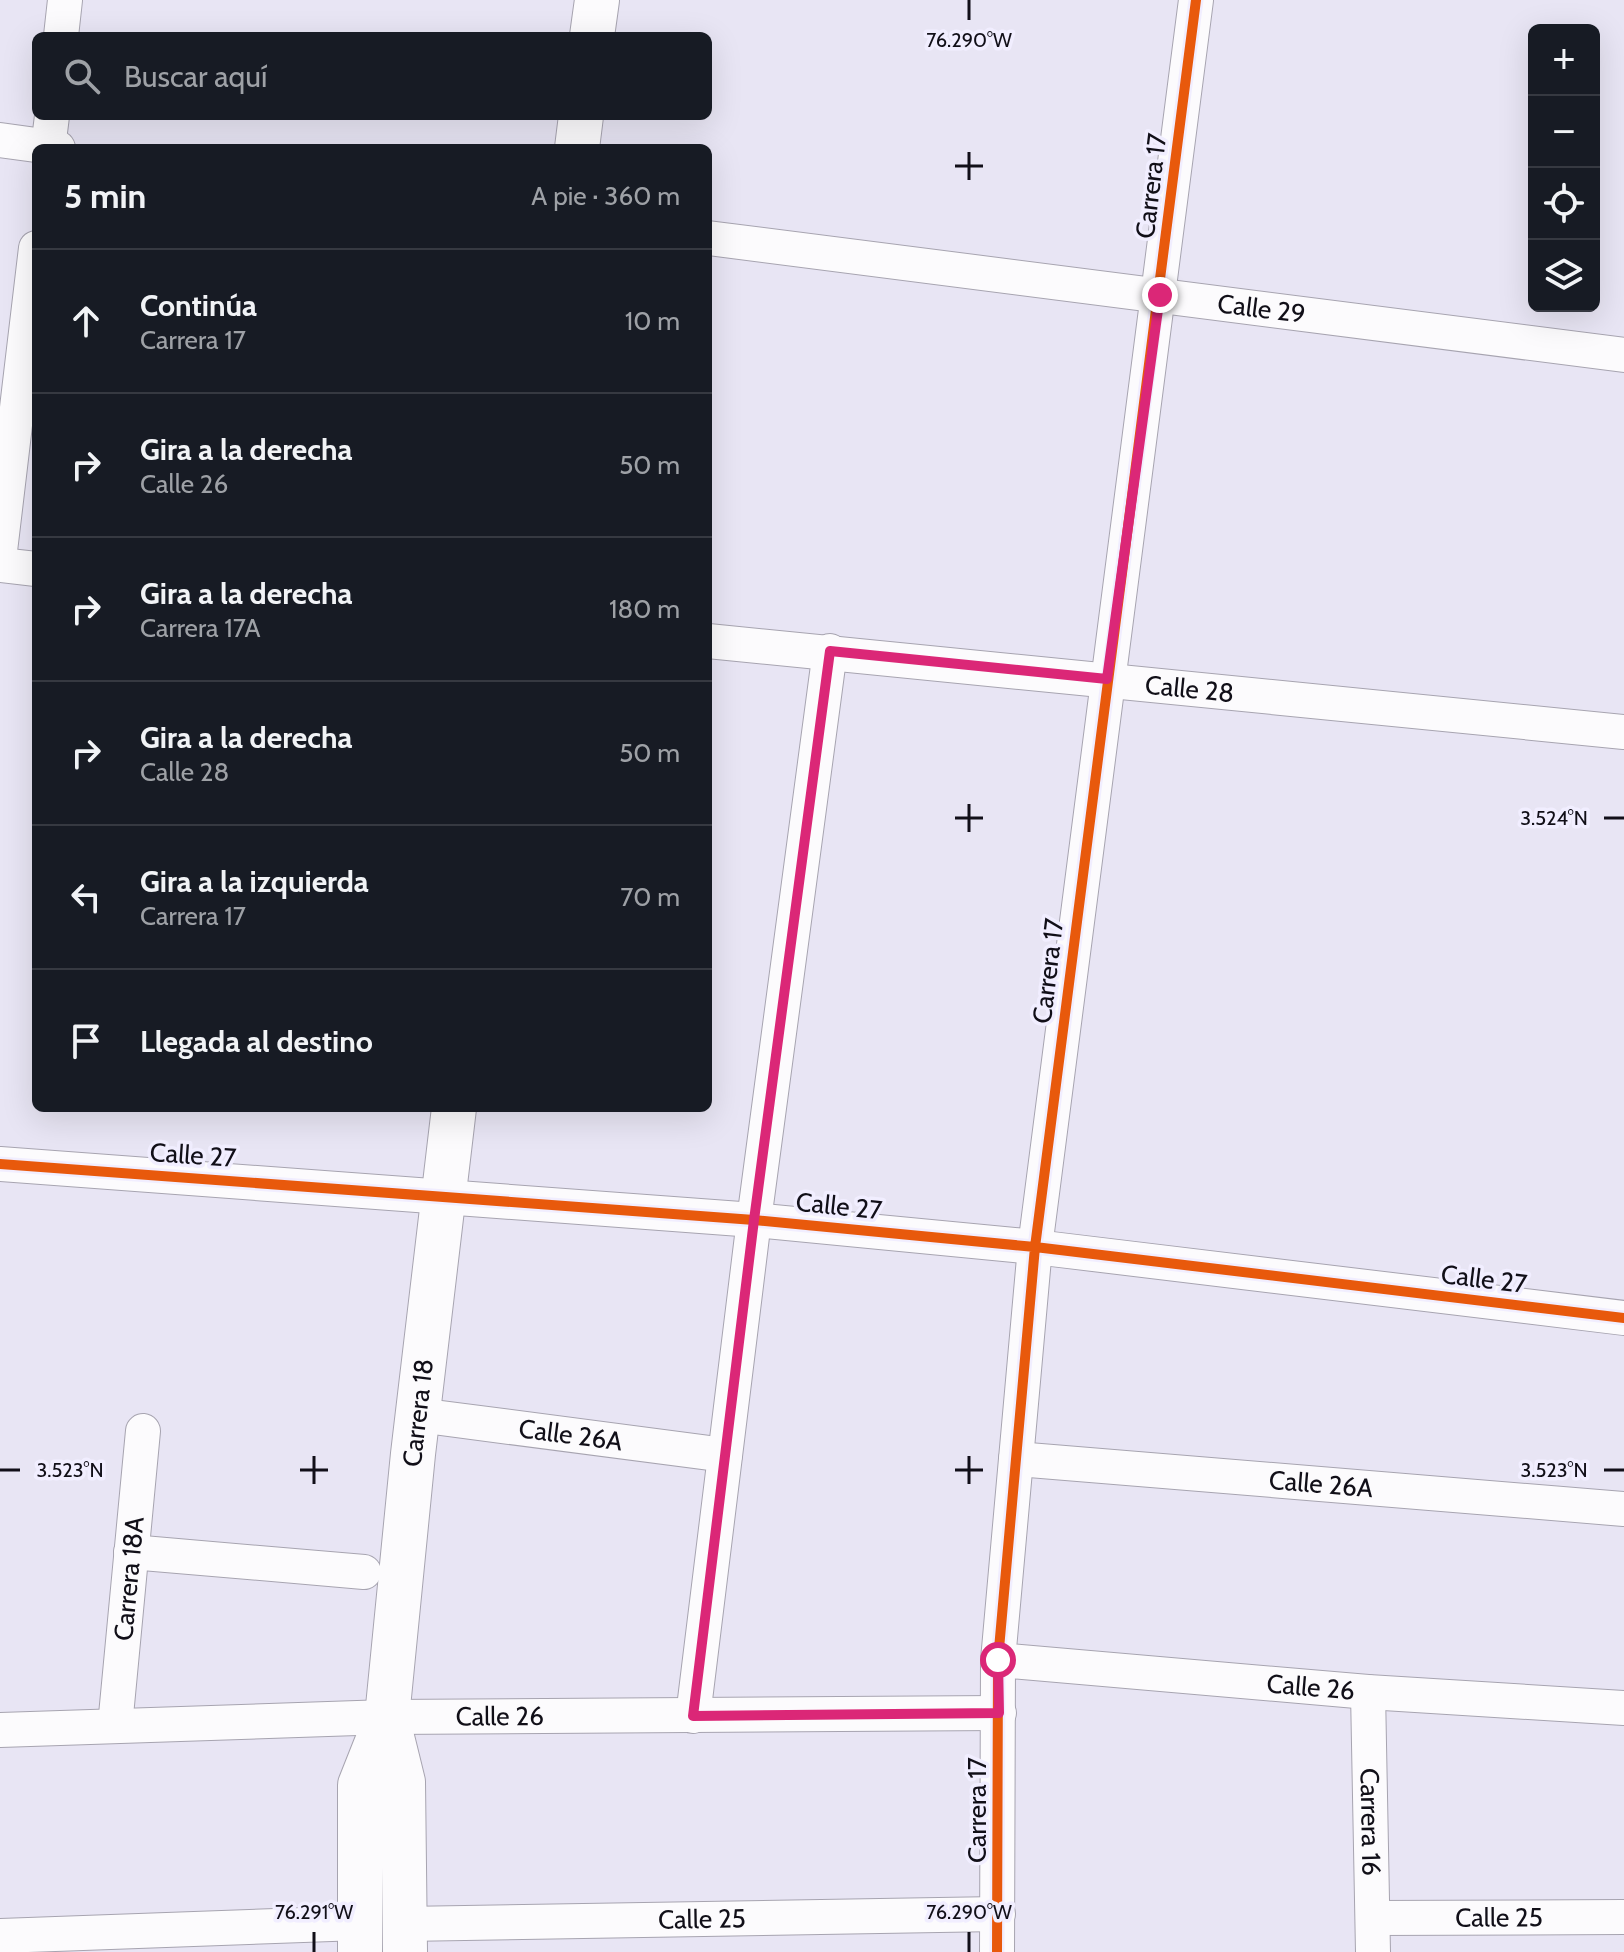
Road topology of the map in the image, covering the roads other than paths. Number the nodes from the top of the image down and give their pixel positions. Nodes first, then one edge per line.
1 (65, 0) edge
2 (597, 0) edge
3 (1196, 0) edge
4 (61, 32) edge
5 (593, 32) edge
6 (580, 120) edge
7 (0, 140) edge
8 (51, 140) edge
9 (578, 144) edge
10 (712, 239) edge
11 (32, 282) edge
12 (1160, 295) junction
13 (1624, 355) edge
14 (0, 551) edge
15 (0, 565) edge
16 (32, 569) edge
17 (712, 641) edge
18 (830, 651) junction
19 (1107, 679) junction
20 (1624, 732) edge
21 (453, 1112) edge
22 (0, 1164) edge
23 (443, 1195) junction
24 (754, 1220) junction
25 (1035, 1247) junction
26 (1624, 1318) edge
27 (418, 1415) junction
28 (143, 1431) dead end
29 (725, 1455) junction
30 (1016, 1459) junction
31 (1624, 1509) edge
32 (131, 1552) junction
33 (364, 1572) dead end
34 (998, 1660) junction
35 (1368, 1692) junction
36 (1624, 1708) edge
37 (999, 1713) junction
38 (693, 1716) junction
39 (387, 1717) junction
40 (115, 1726) junction
41 (0, 1730) edge
42 (998, 1914) junction
43 (1624, 1917) edge
44 (1373, 1918) junction
45 (0, 1936) edge
46 (360, 1938) edge
47 (404, 1938) edge
48 (997, 1952) edge
49 (1373, 1952) edge

1 - 4 street
2 - 5 street
3 - 12 street, Carrera 17
6 - 9 street
7 - 8 street
10 - 12 street, Calle 29
11 - 14 street
12 - 13 street, Calle 29
12 - 19 street, Carrera 17
15 - 16 street
17 - 18 street, Calle 28
18 - 19 street, Calle 28
18 - 24 street
19 - 20 street, Calle 28
19 - 25 street, Carrera 17
21 - 23 street, Carrera 18
22 - 23 street, Calle 27
23 - 24 street, Calle 27
23 - 27 street, Carrera 18
24 - 25 street, Calle 27
24 - 29 street
25 - 26 street, Calle 27
25 - 30 street, Carrera 17
27 - 29 street, Calle 26A
27 - 39 street, Carrera 18
28 - 32 street, Carrera 18A
29 - 38 street
30 - 31 street, Calle 26A
30 - 34 street, Carrera 17
32 - 33 street
32 - 40 street, Carrera 18A
34 - 35 street, Calle 26
34 - 37 street, Carrera 17
35 - 36 street, Calle 26
35 - 44 street, Carrera 16
37 - 38 street, Calle 26
37 - 42 street, Carrera 17
38 - 39 street, Calle 26
39 - 40 street, Calle 26
39 - 46 street, Carrera 18
39 - 47 street, Carrera 18
40 - 41 street, Calle 26
42 - 47 street, Calle 25
42 - 48 street, Carrera 17
43 - 44 street, Calle 25
44 - 49 street, Carrera 16
45 - 46 street

